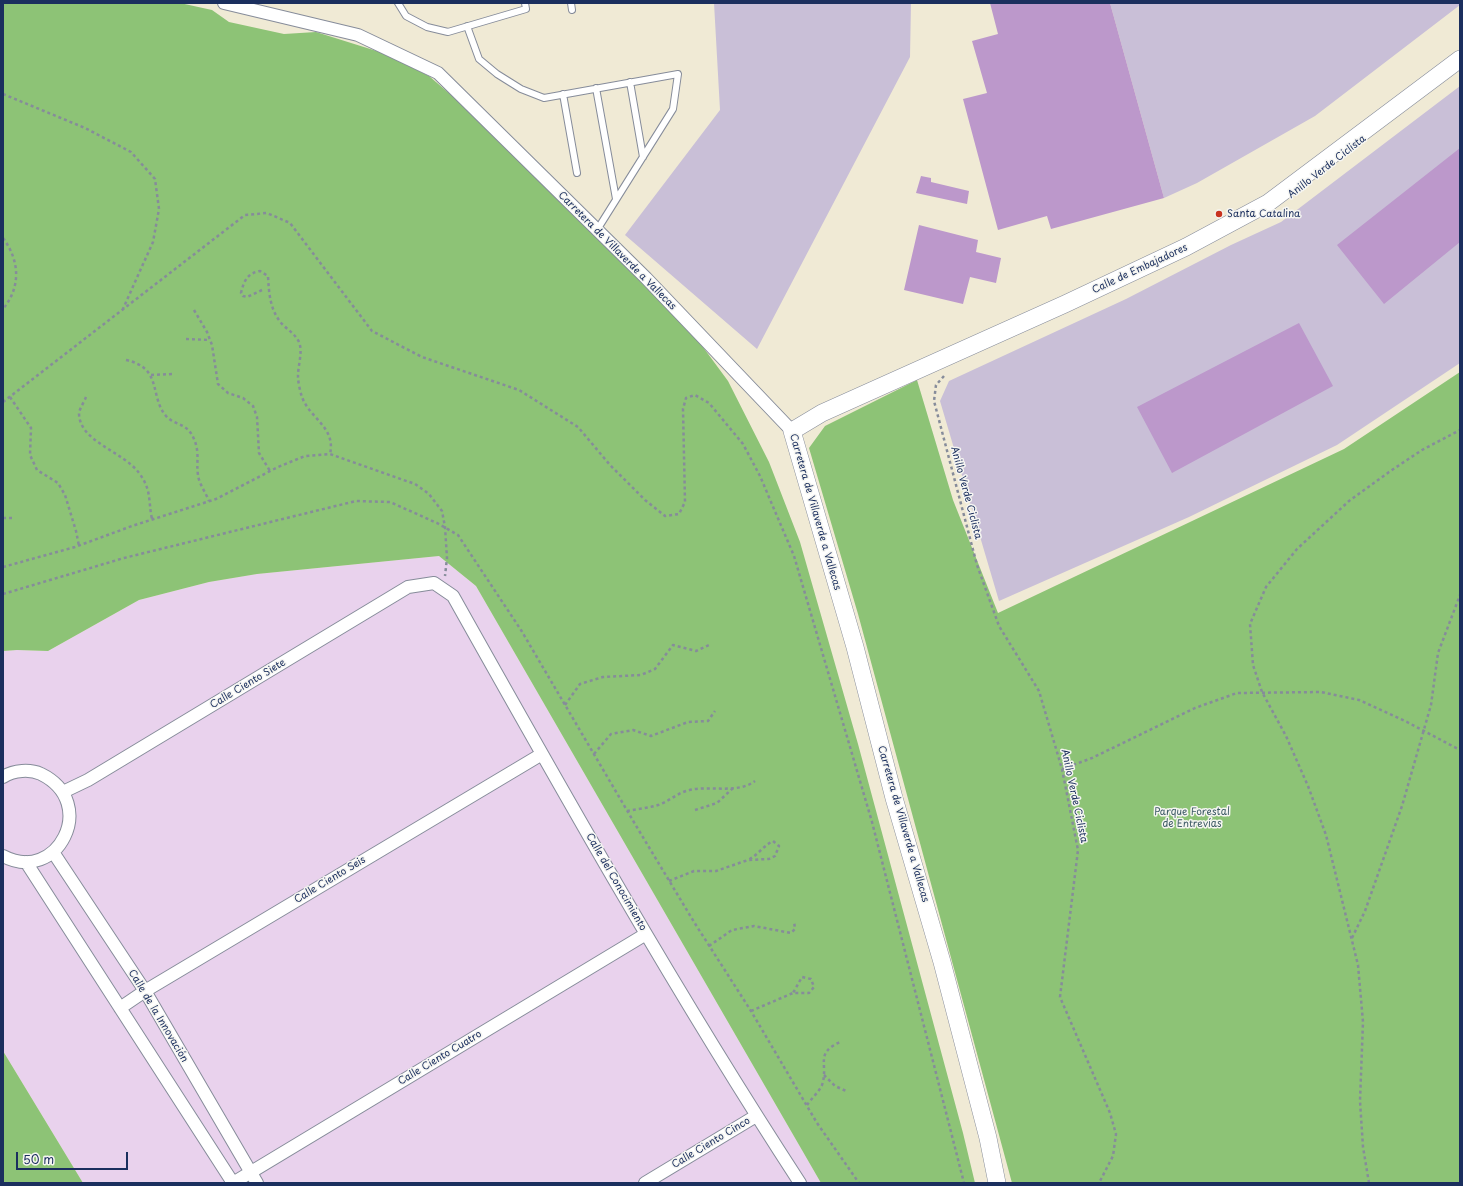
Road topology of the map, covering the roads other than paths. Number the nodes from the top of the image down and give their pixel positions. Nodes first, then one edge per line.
1 (224, 3) edge
2 (398, 3) edge
3 (525, 3) edge
4 (571, 3) edge
5 (239, 5) edge
6 (572, 10) dead end
7 (467, 26) junction
8 (1460, 59) edge
9 (630, 82) junction
10 (596, 88) junction
11 (563, 94) junction
12 (643, 157) junction
13 (577, 173) dead end
14 (616, 199) junction
15 (596, 230) junction
16 (792, 431) junction
17 (439, 586) joint
18 (542, 754) junction
19 (3, 777) edge
20 (63, 792) junction
21 (53, 852) junction
22 (3, 856) edge
23 (26, 862) junction
24 (646, 934) junction
25 (145, 991) junction
26 (120, 1008) junction
27 (756, 1116) junction
28 (250, 1172) junction
29 (233, 1183) edge
30 (257, 1183) edge
31 (645, 1183) edge
32 (800, 1183) edge
33 (997, 1183) edge

1 - 5 street, Carretera de Villaverde a Vallecas
2 - 7 lane
3 - 7 lane
4 - 6 lane
5 - 15 street, Carretera de Villaverde a Vallecas
7 - 11 lane
8 - 16 main road, Calle de Embajadores
9 - 10 lane
9 - 12 lane
9 - 12 lane
10 - 11 lane
10 - 14 lane
11 - 13 lane
12 - 14 lane
14 - 15 lane
15 - 16 street, Carretera de Villaverde a Vallecas
16 - 33 main road, Carretera de Villaverde a Vallecas
17 - 18 street, Calle del Conocimiento
17 - 20 street, Calle Ciento Siete
18 - 24 street, Calle del Conocimiento
18 - 25 street, Calle Ciento Seis
19 - 20 street
20 - 21 street
21 - 23 street
21 - 25 street, Calle de la Innovación
22 - 23 street
23 - 26 street
24 - 27 street, Calle del Conocimiento
24 - 28 street, Calle Ciento Cuatro
25 - 26 street, Calle Ciento Seis
25 - 28 street, Calle de la Innovación
26 - 29 street
27 - 31 street, Calle Ciento Cinco
27 - 32 street, Calle del Conocimiento
28 - 29 street, Calle Ciento Cuatro
28 - 30 street, Calle de la Innovación

